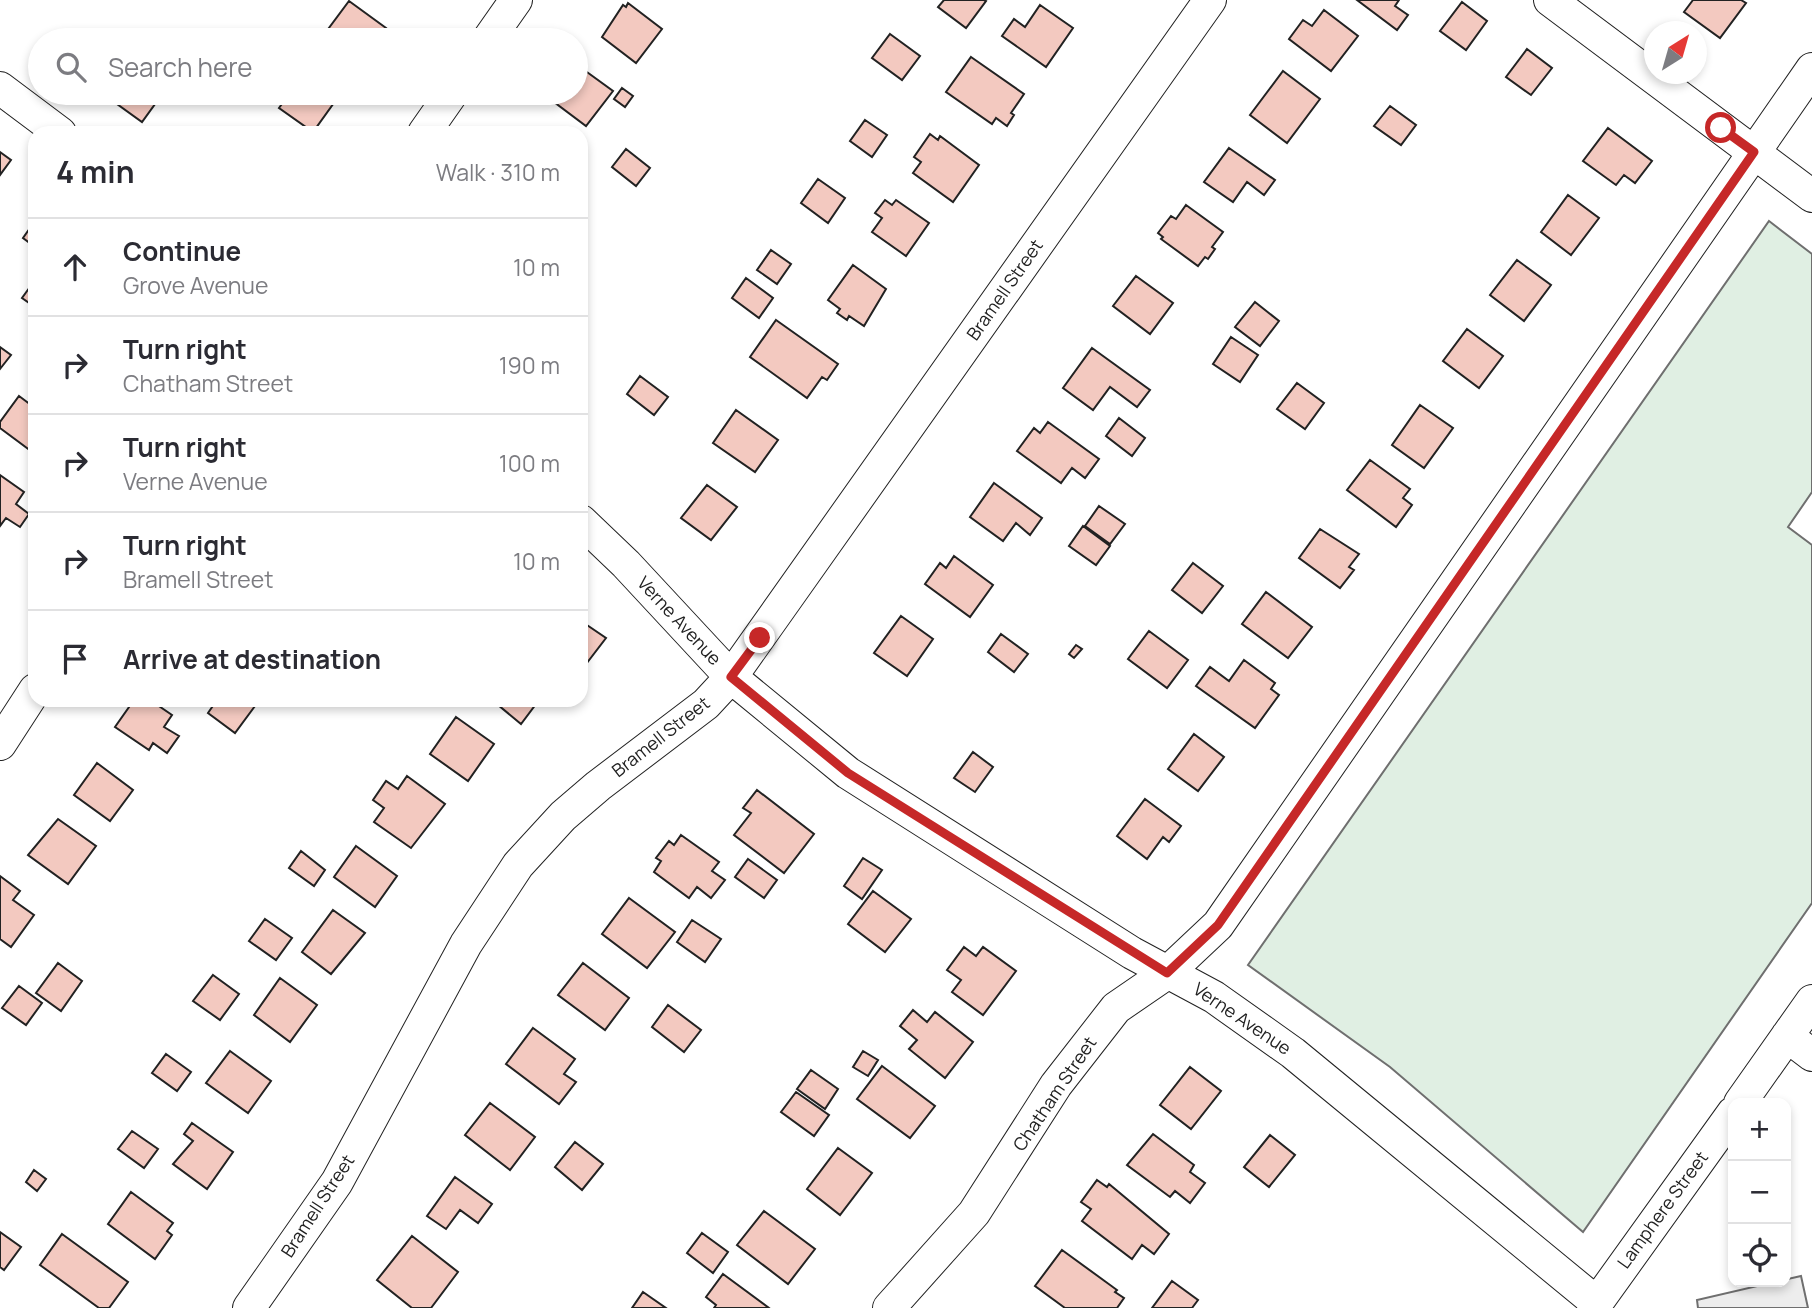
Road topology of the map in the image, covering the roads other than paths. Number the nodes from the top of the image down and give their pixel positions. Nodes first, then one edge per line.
1 (516, 0) edge
2 (1210, 0) edge
3 (1550, 0) edge
4 (496, 28) edge
5 (1812, 69) edge
6 (0, 88) edge
7 (444, 105) edge
8 (51, 126) edge
9 (429, 126) edge
10 (1754, 152) junction
11 (1812, 196) edge
12 (588, 528) edge
13 (731, 677) junction
14 (28, 701) edge
15 (0, 744) edge
16 (1167, 973) junction
17 (1812, 1001) edge
18 (1800, 1046) edge
19 (1745, 1098) edge
20 (1728, 1120) edge
21 (1595, 1305) edge
22 (248, 1308) edge
23 (889, 1308) edge

1 - 4 street
2 - 13 street, Bramell Street
3 - 10 street
5 - 10 street, Chatham Street
6 - 8 street
7 - 9 street
10 - 11 street
10 - 16 street, Chatham Street
12 - 13 street, Verne Avenue
13 - 16 street, Verne Avenue
13 - 22 street, Bramell Street
14 - 15 street
16 - 21 street, Verne Avenue
16 - 23 street, Chatham Street
17 - 18 street
18 - 19 street
20 - 21 street, Lamphere Street

